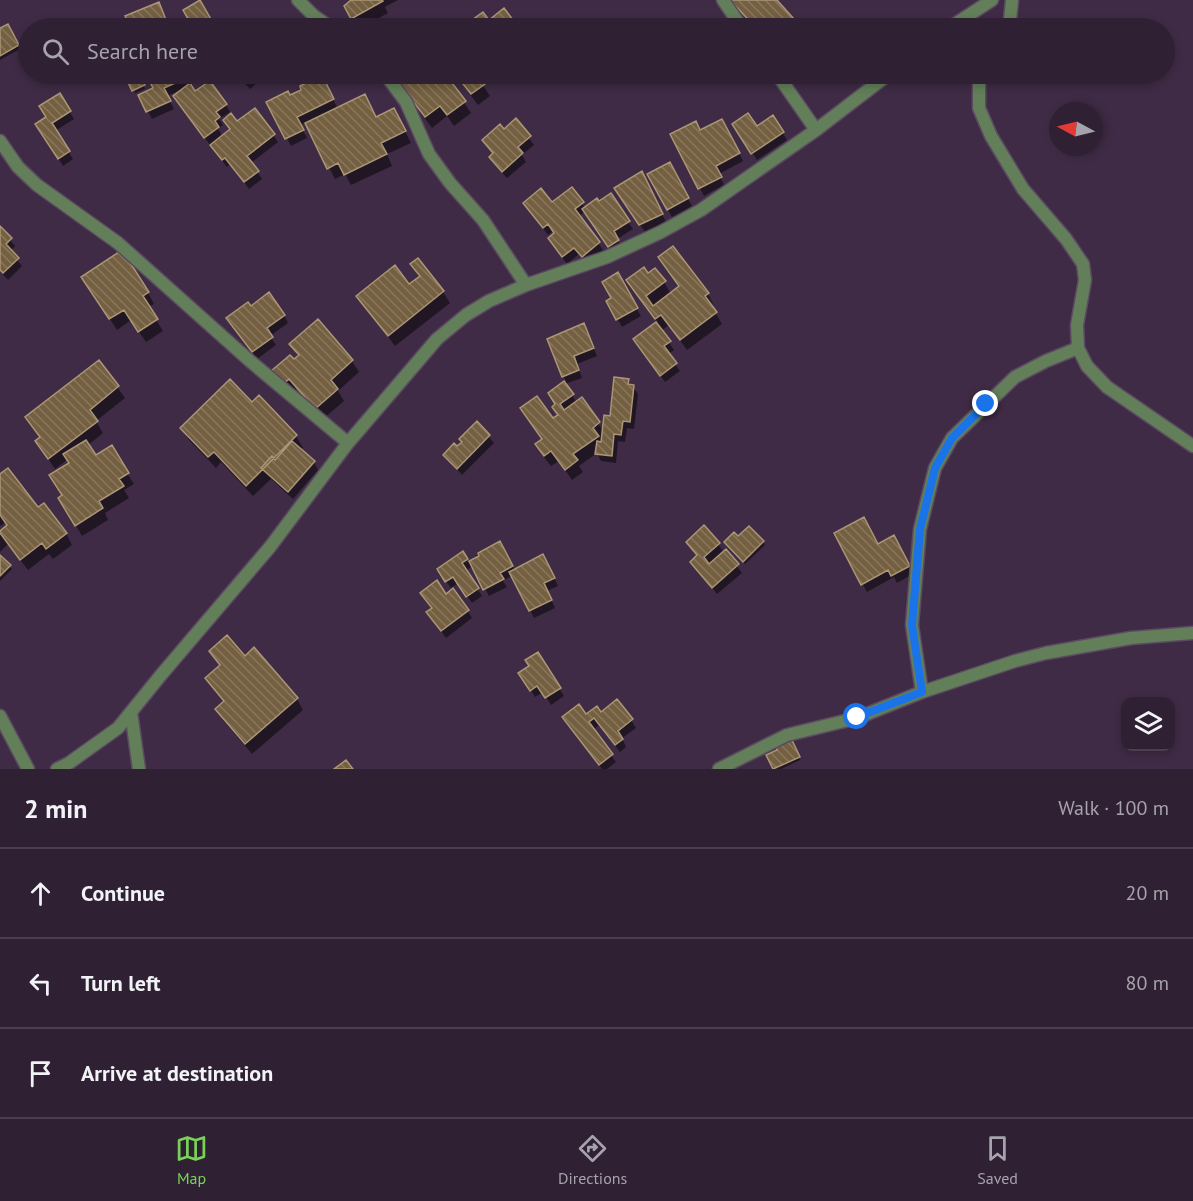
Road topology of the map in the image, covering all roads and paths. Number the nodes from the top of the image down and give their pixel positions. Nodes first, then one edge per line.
1 (298, 0) edge
2 (723, 0) edge
3 (992, 0) edge
4 (1012, 0) edge
5 (317, 18) edge
6 (735, 18) edge
7 (964, 18) edge
8 (1010, 18) edge
9 (392, 84) edge
10 (784, 84) edge
11 (876, 84) edge
12 (979, 84) edge
13 (816, 130) junction
14 (0, 141) edge
15 (526, 285) junction
16 (1078, 348) junction
17 (348, 442) junction
18 (1193, 446) edge
19 (1193, 633) edge
20 (922, 692) junction
21 (131, 712) junction
22 (0, 716) edge
23 (28, 769) edge
24 (57, 769) edge
25 (139, 769) edge
26 (719, 769) edge

1 - 5 street
2 - 6 street
3 - 7 street
4 - 8 street
9 - 15 street
10 - 13 street
11 - 13 street
12 - 16 street
13 - 15 street
14 - 17 street
15 - 17 street
16 - 18 street
16 - 20 street
17 - 21 street
19 - 20 street
20 - 26 street
21 - 24 street
21 - 25 street
22 - 23 street

